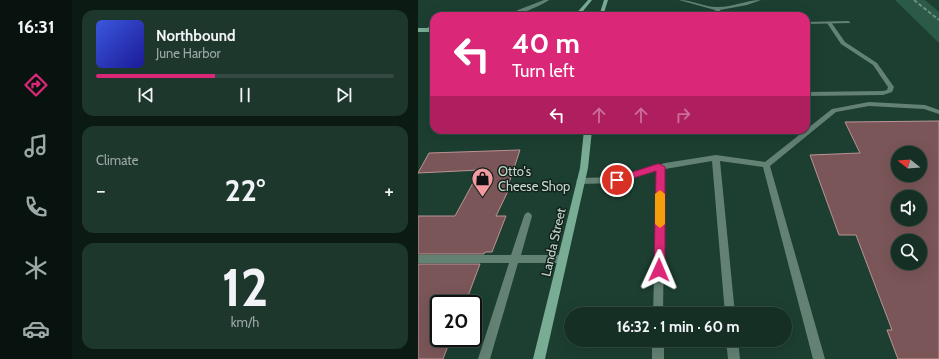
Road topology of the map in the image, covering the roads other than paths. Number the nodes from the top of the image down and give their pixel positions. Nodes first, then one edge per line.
1 (547, 0) edge
2 (590, 0) edge
3 (606, 0) edge
4 (681, 0) edge
5 (688, 0) edge
6 (759, 0) edge
7 (717, 9) junction
8 (517, 12) edge
9 (580, 12) edge
10 (602, 12) edge
11 (717, 12) edge
12 (848, 22) dead end
13 (810, 23) edge
14 (829, 23) junction
15 (418, 30) edge
16 (430, 30) edge
17 (810, 94) edge
18 (939, 112) edge
19 (810, 129) edge
20 (587, 134) edge
21 (804, 134) edge
22 (716, 158) junction
23 (766, 165) junction
24 (660, 167) junction
25 (580, 181) junction
26 (528, 216) dead end
27 (418, 259) edge
28 (516, 259) junction
29 (562, 259) junction
30 (658, 307) edge
31 (729, 307) edge
32 (658, 347) edge
33 (733, 347) edge
34 (484, 359) edge
35 (539, 359) edge
36 (658, 359) edge
37 (734, 359) edge
38 (819, 359) edge

1 - 8 street
2 - 9 main road
3 - 10 main road
4 - 5 street
5 - 7 street
6 - 7 street
7 - 11 street
12 - 14 street
13 - 14 street
14 - 17 street
15 - 16 main road
18 - 19 street
20 - 25 main road, Landa Street
21 - 23 street
22 - 23 street
22 - 24 street
22 - 31 street
23 - 38 street
24 - 25 street
24 - 30 street
25 - 29 main road, Landa Street
26 - 28 street
27 - 28 street
28 - 29 street
28 - 34 street
29 - 35 main road, Landa Street
32 - 36 street
33 - 37 street

